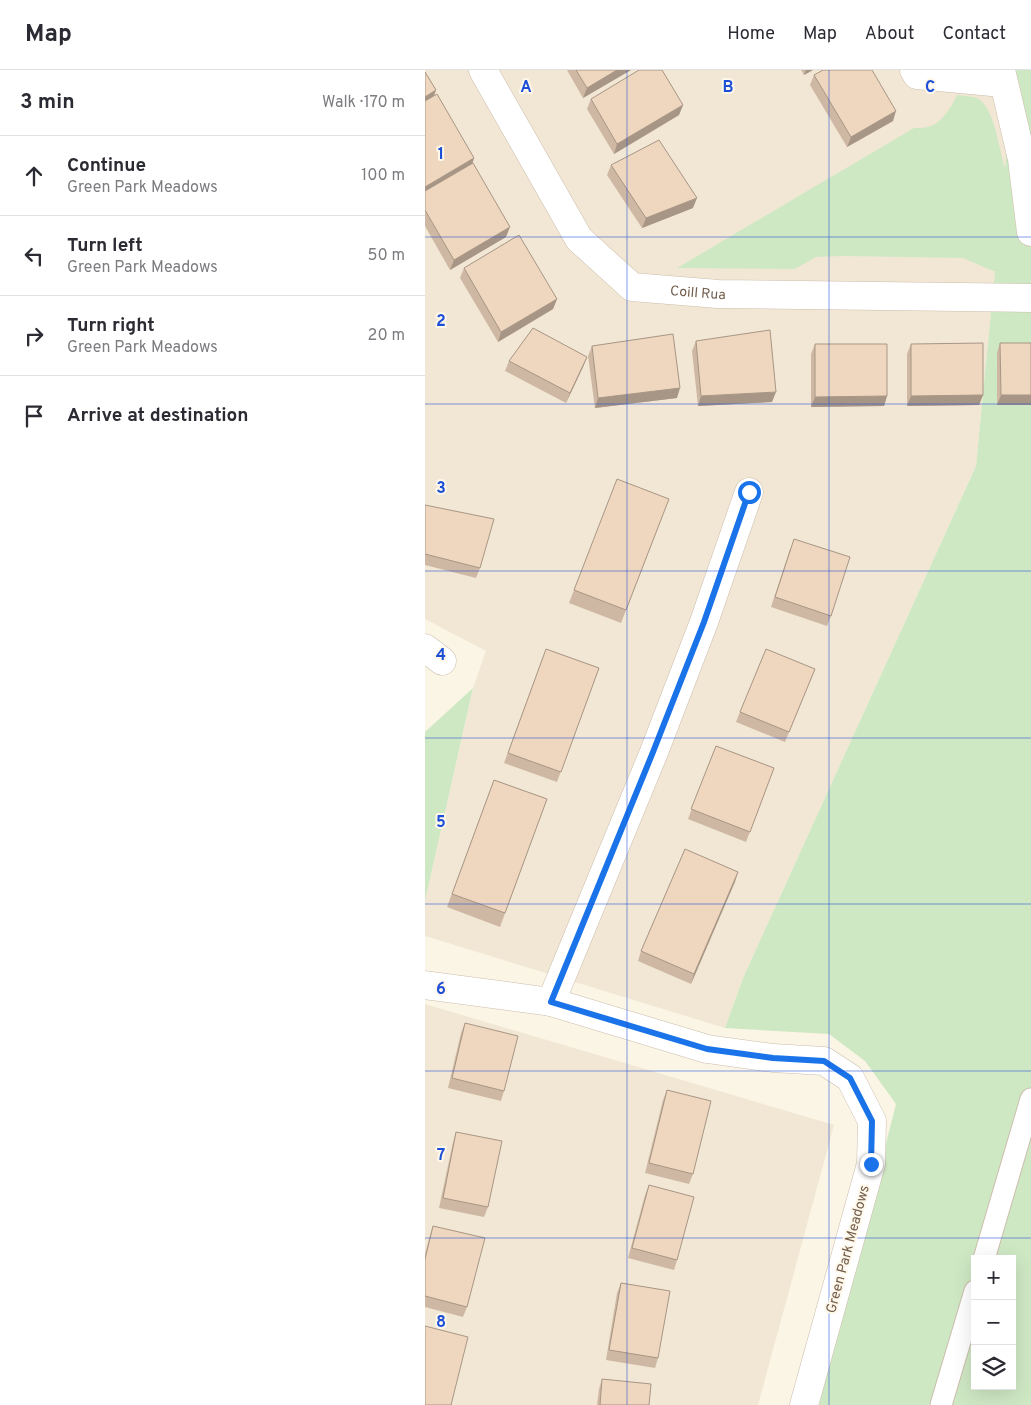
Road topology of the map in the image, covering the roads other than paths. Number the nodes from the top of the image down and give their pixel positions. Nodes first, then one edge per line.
1 (483, 70) edge
2 (914, 70) edge
3 (1002, 77) edge
4 (1031, 232) edge
5 (1031, 298) edge
6 (749, 492) dead end
7 (425, 985) edge
8 (551, 1002) junction
9 (1031, 1099) edge
10 (985, 1255) edge
11 (972, 1300) edge
12 (804, 1405) edge
13 (941, 1405) edge

1 - 5 street, Coill Rua
2 - 3 street
3 - 4 street
6 - 8 street
7 - 8 street, Green Park Meadows
8 - 12 street, Green Park Meadows
9 - 10 lane
11 - 13 lane

